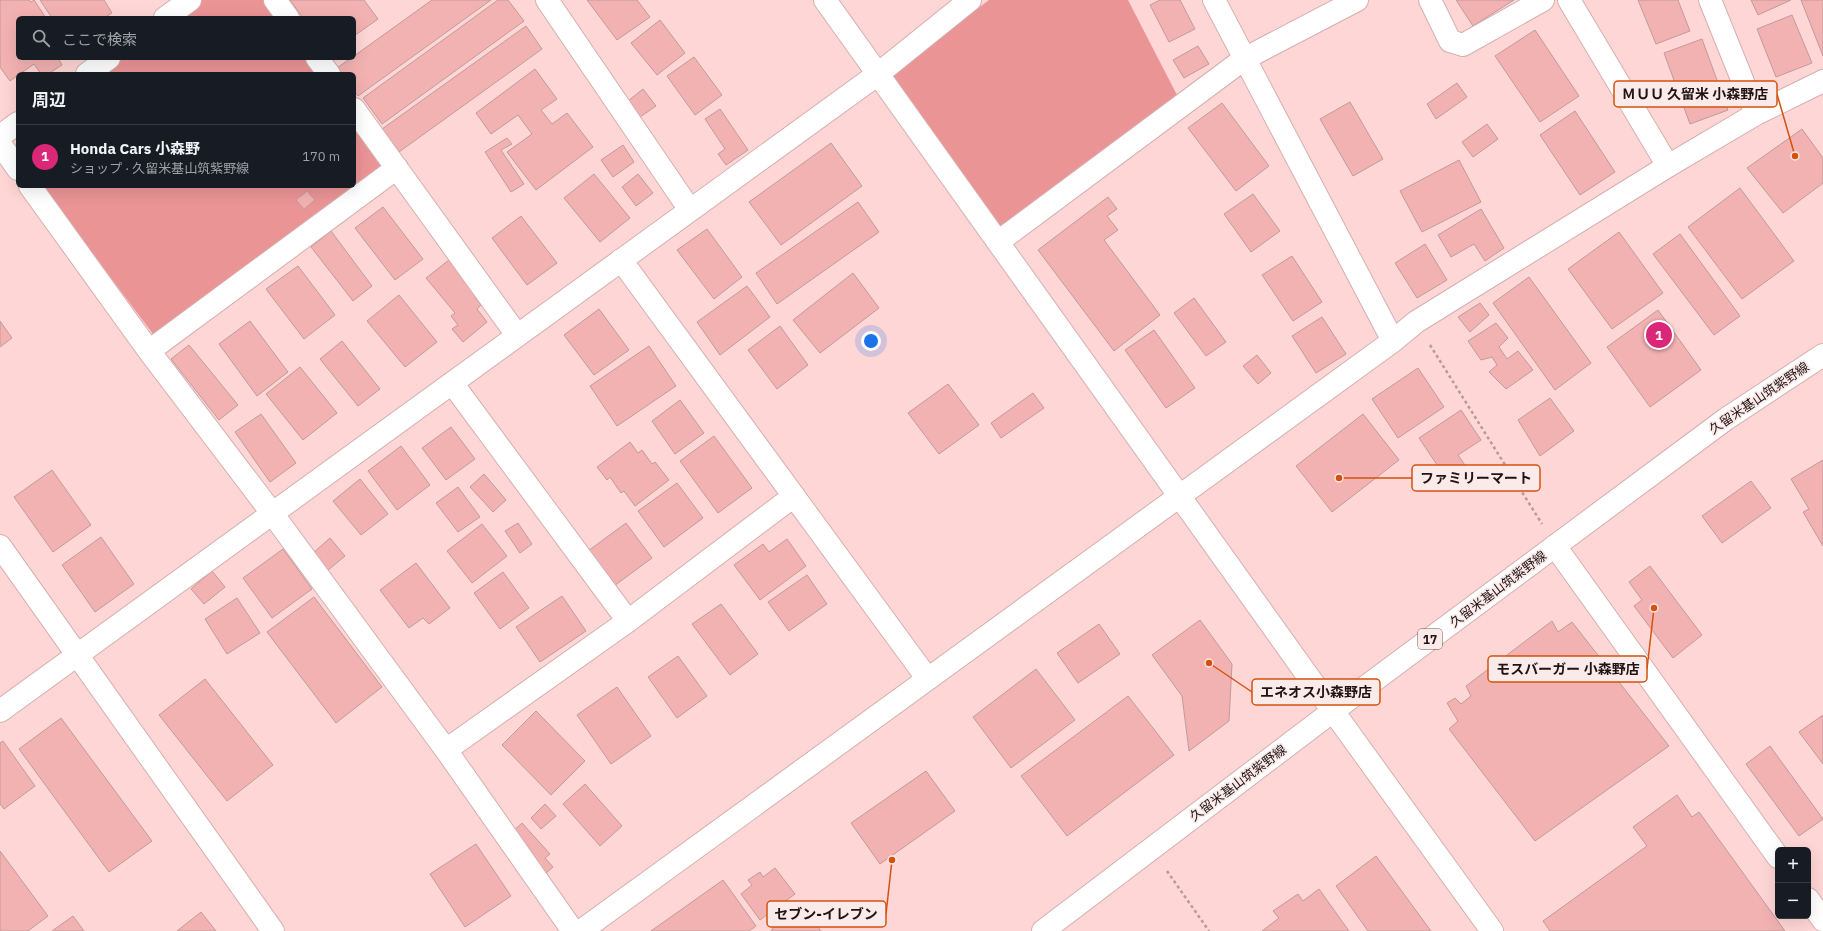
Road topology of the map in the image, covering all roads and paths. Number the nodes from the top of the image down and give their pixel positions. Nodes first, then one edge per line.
1 (190, 0) edge
2 (274, 0) edge
3 (547, 0) edge
4 (825, 0) edge
5 (970, 0) edge
6 (1214, 0) edge
7 (1357, 0) edge
8 (1430, 0) edge
9 (1543, 0) edge
10 (1569, 0) edge
11 (1710, 0) edge
12 (168, 16) edge
13 (286, 16) edge
14 (1244, 59) junction
15 (106, 60) edge
16 (318, 60) edge
17 (89, 72) edge
18 (327, 72) edge
19 (878, 74) junction
20 (1823, 81) edge
21 (356, 112) edge
22 (1756, 114) junction
23 (16, 124) edge
24 (0, 136) edge
25 (0, 144) edge
26 (16, 166) edge
27 (1668, 166) junction
28 (398, 168) junction
29 (31, 188) edge
30 (690, 210) junction
31 (998, 242) junction
32 (621, 260) junction
33 (1416, 322) junction
34 (517, 335) junction
35 (1393, 341) junction
36 (149, 351) junction
37 (1823, 355) edge
38 (452, 383) junction
39 (794, 496) junction
40 (1180, 496) junction
41 (272, 513) junction
42 (0, 546) edge
43 (1555, 546) junction
44 (628, 621) junction
45 (78, 654) junction
46 (927, 678) junction
47 (0, 711) edge
48 (1333, 711) junction
49 (446, 750) junction
50 (1152, 850) junction
51 (1775, 853) edge
52 (1811, 903) edge
53 (1823, 920) edge
54 (274, 931) edge
55 (573, 931) edge
56 (581, 931) edge
57 (1043, 931) edge
58 (1209, 931) edge
59 (1492, 931) edge

1 - 12 street
2 - 13 street
3 - 30 street
4 - 19 street
5 - 19 street
6 - 14 street
7 - 14 street
8 - 9 street
10 - 27 street
11 - 22 street
14 - 31 street
14 - 35 street
15 - 17 street
16 - 18 street
19 - 30 street
19 - 31 street
20 - 22 street
21 - 28 street
22 - 27 street
23 - 24 street
25 - 26 street
27 - 33 street
28 - 34 street
28 - 36 street
29 - 36 street
30 - 32 street
31 - 40 street
32 - 34 street
32 - 39 street
33 - 35 street
33 - 43 path
34 - 38 street
35 - 40 street
36 - 41 street
37 - 43 street, 久留米基山筑紫野線 / 17
38 - 41 street
38 - 44 street
39 - 44 street
39 - 46 street
40 - 46 street
40 - 48 street
41 - 45 street
41 - 49 street
42 - 45 street
43 - 48 street, 久留米基山筑紫野線 / 17
43 - 51 street
44 - 49 street
45 - 47 street
45 - 54 street
46 - 56 street
48 - 50 street, 久留米基山筑紫野線 / 17
48 - 59 street
49 - 55 street
50 - 57 street, 久留米基山筑紫野線 / 17
50 - 58 path
52 - 53 street

